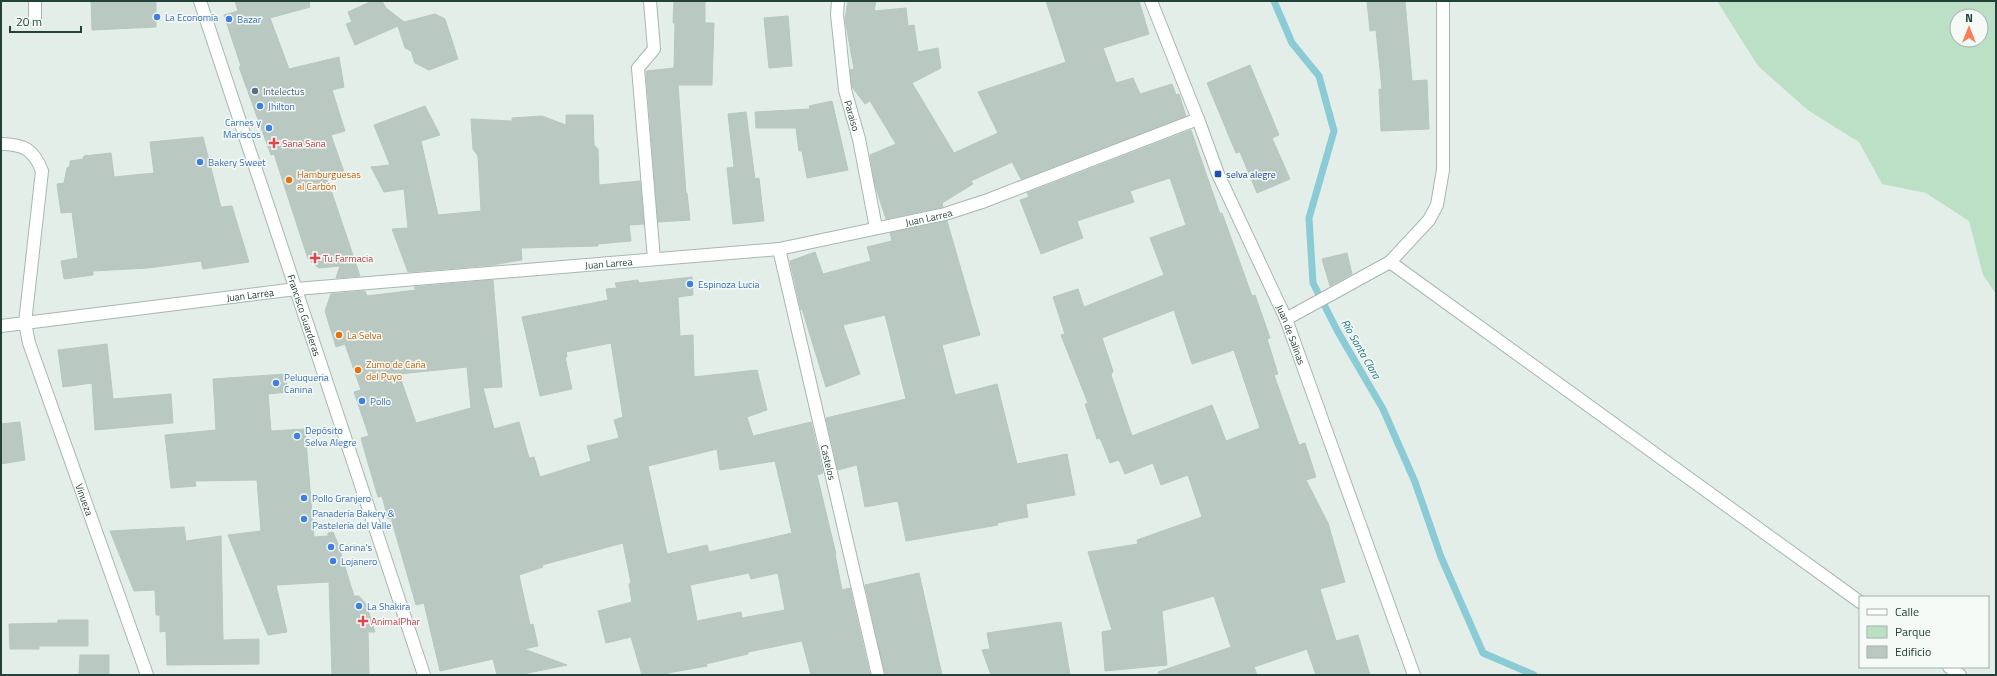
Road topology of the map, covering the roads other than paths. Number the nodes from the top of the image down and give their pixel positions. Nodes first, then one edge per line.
1 (35, 1) edge
2 (200, 1) edge
3 (650, 1) edge
4 (838, 1) edge
5 (1151, 1) edge
6 (1443, 1) edge
7 (35, 18) dead end
8 (1198, 119) junction
9 (1, 144) edge
10 (876, 228) junction
11 (779, 249) junction
12 (654, 259) junction
13 (1390, 262) junction
14 (296, 289) junction
15 (1286, 319) junction
16 (25, 323) junction
17 (1, 326) edge
18 (1859, 601) edge
19 (1950, 668) edge
20 (147, 675) edge
21 (424, 675) edge
22 (878, 675) edge
23 (1414, 675) edge
24 (1960, 675) edge

1 - 7 street
2 - 14 street, Francisco Guarderas
3 - 12 street
4 - 10 street, Paraiso
5 - 8 street, Juan de Salinas
6 - 13 street
8 - 10 street, Juan Larrea
8 - 15 street, Juan de Salinas
9 - 16 street, Vinueza
10 - 11 street, Juan Larrea
11 - 12 street, Juan Larrea
11 - 22 street, Castelos
12 - 14 street, Juan Larrea
13 - 15 street
13 - 18 street
14 - 16 street, Juan Larrea
14 - 21 street, Francisco Guarderas
15 - 23 street, Juan de Salinas
16 - 17 street, Juan Larrea
16 - 20 street, Vinueza
19 - 24 street

